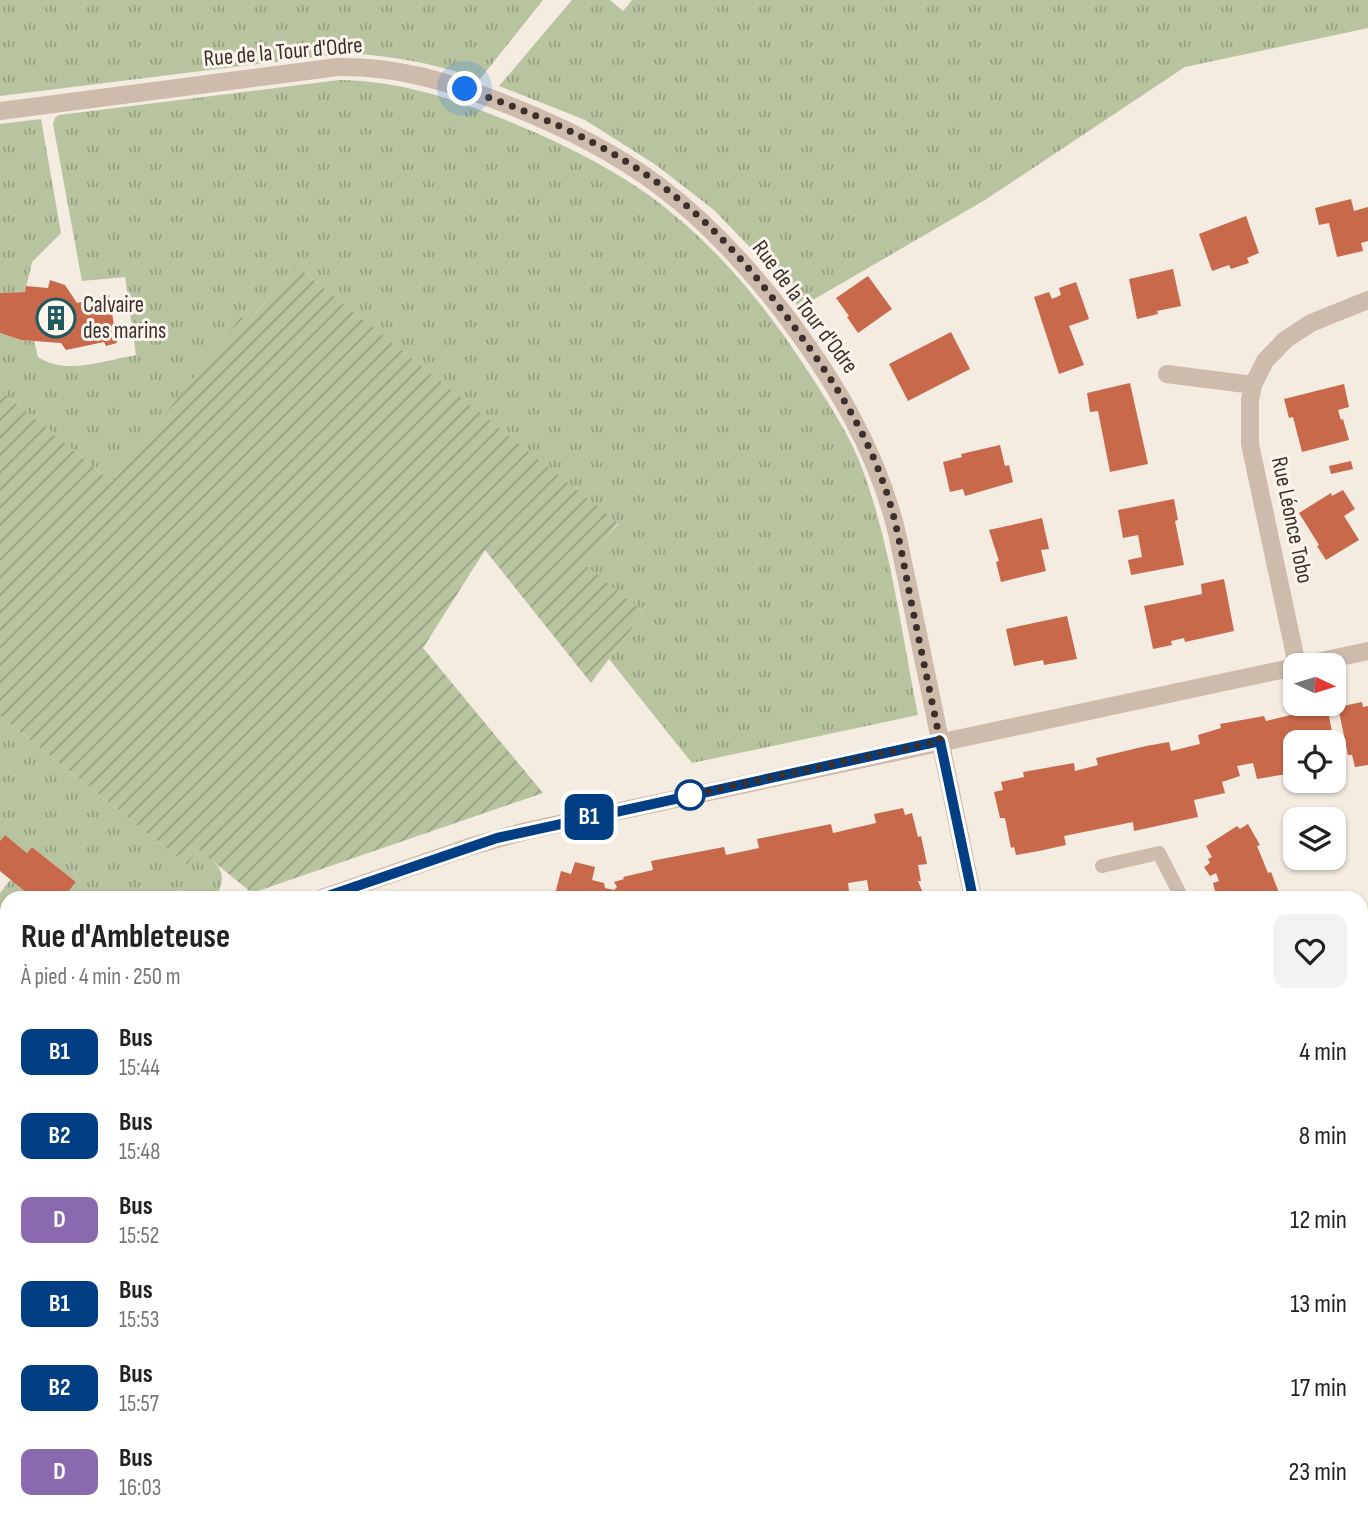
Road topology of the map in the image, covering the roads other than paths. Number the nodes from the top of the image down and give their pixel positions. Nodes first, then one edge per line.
1 (0, 111) edge
2 (1368, 300) edge
3 (1167, 373) dead end
4 (1253, 385) junction
5 (1368, 651) edge
6 (1293, 653) edge
7 (1346, 656) edge
8 (1283, 669) edge
9 (940, 741) junction
10 (1102, 866) dead end
11 (342, 891) edge
12 (972, 891) edge
13 (1178, 891) edge

1 - 9 street, Rue de la Tour d'Odre
2 - 4 street, Rue Léonce Tobo
3 - 4 street
4 - 6 street, Rue Léonce Tobo
5 - 7 street
8 - 9 street
9 - 11 street
9 - 12 street, Rue de la Tour d'Odre
10 - 13 lane

